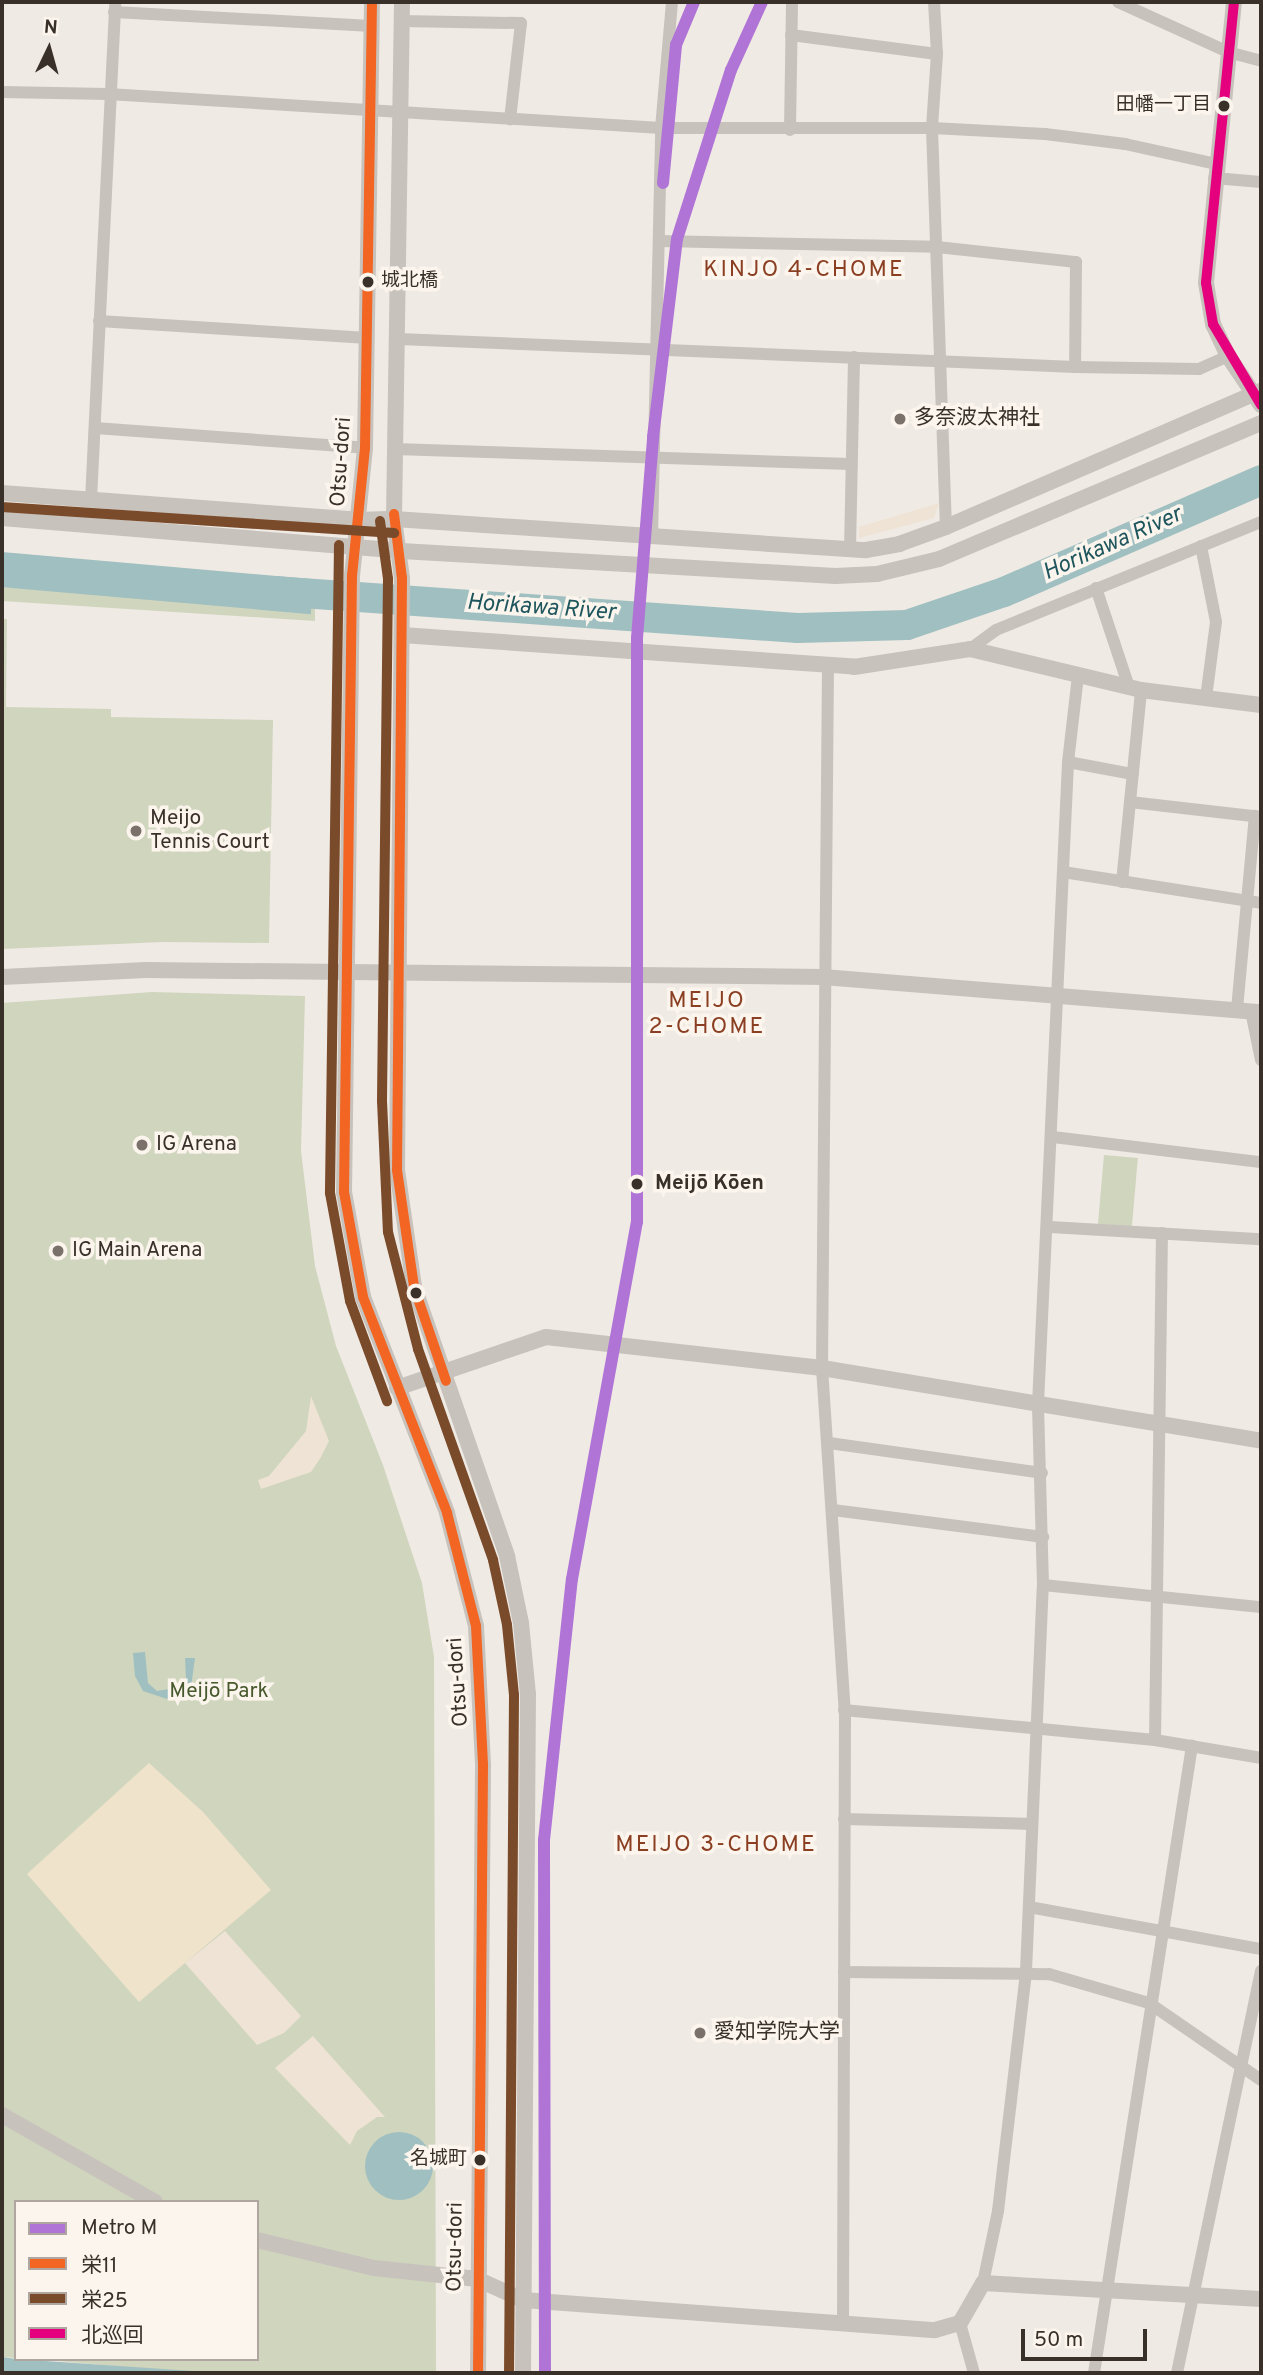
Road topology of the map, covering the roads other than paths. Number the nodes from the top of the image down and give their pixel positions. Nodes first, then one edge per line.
1 (372, 2) edge
2 (402, 2) edge
3 (672, 2) edge
4 (792, 2) edge
5 (933, 2) edge
6 (1118, 2) edge
7 (1234, 2) edge
8 (115, 7) edge
9 (401, 21) junction
10 (372, 26) junction
11 (792, 35) junction
12 (1228, 52) junction
13 (937, 54) junction
14 (1261, 61) edge
15 (2, 92) edge
16 (108, 94) junction
17 (370, 109) junction
18 (401, 113) junction
19 (510, 119) junction
20 (661, 128) junction
21 (932, 128) junction
22 (790, 130) junction
23 (1215, 171) junction
24 (1261, 182) edge
25 (660, 241) junction
26 (937, 247) junction
27 (100, 321) junction
28 (368, 338) junction
29 (399, 339) junction
30 (654, 348) junction
31 (1228, 356) junction
32 (854, 357) junction
33 (944, 362) junction
34 (1075, 367) junction
35 (1258, 397) edge
36 (1261, 423) edge
37 (94, 428) junction
38 (365, 448) junction
39 (395, 449) junction
40 (654, 458) junction
41 (851, 464) junction
42 (2, 493) edge
43 (92, 500) junction
44 (2, 518) edge
45 (394, 519) junction
46 (359, 520) junction
47 (1261, 522) edge
48 (946, 527) junction
49 (652, 536) junction
50 (353, 545) junction
51 (1200, 546) junction
52 (850, 550) junction
53 (401, 551) junction
54 (1096, 588) junction
55 (402, 629) junction
56 (970, 649) junction
57 (828, 666) junction
58 (1078, 676) junction
59 (1135, 689) junction
60 (1206, 698) junction
61 (1261, 705) edge
62 (1068, 762) junction
63 (1133, 774) junction
64 (1130, 802) junction
65 (1258, 817) edge
66 (1063, 873) junction
67 (1122, 882) junction
68 (1246, 901) junction
69 (1261, 903) edge
70 (348, 972) junction
71 (401, 973) junction
72 (2, 977) edge
73 (824, 977) junction
74 (1057, 994) junction
75 (1250, 1010) edge
76 (1261, 1059) edge
77 (1053, 1137) junction
78 (1261, 1162) edge
79 (1050, 1227) junction
80 (1162, 1233) junction
81 (1261, 1239) edge
82 (822, 1367) junction
83 (443, 1372) junction
84 (397, 1388) junction
85 (1038, 1404) junction
86 (1157, 1424) junction
87 (1261, 1441) edge
88 (829, 1443) junction
89 (1042, 1473) junction
90 (833, 1510) junction
91 (1043, 1537) junction
92 (1043, 1585) junction
93 (1156, 1594) junction
94 (1261, 1607) edge
95 (844, 1710) junction
96 (1037, 1727) junction
97 (1155, 1740) junction
98 (1192, 1746) junction
99 (1261, 1758) edge
100 (844, 1819) junction
101 (1032, 1824) junction
102 (1029, 1906) junction
103 (1164, 1930) junction
104 (1261, 1949) edge
105 (1026, 1971) junction
106 (1261, 1971) edge
107 (844, 1972) junction
108 (1149, 2003) junction
109 (1239, 2066) junction
110 (1261, 2080) edge
111 (2, 2115) edge
112 (151, 2200) edge
113 (259, 2240) edge
114 (477, 2279) junction
115 (983, 2283) junction
116 (1107, 2289) junction
117 (1193, 2294) junction
118 (1261, 2299) edge
119 (523, 2300) junction
120 (843, 2323) junction
121 (960, 2323) junction
122 (478, 2373) edge
123 (523, 2373) edge
124 (974, 2373) edge
125 (1094, 2373) edge
126 (1177, 2373) edge

1 - 10 street, Otsu-dori
2 - 9 street
3 - 20 street
4 - 11 street
5 - 13 street
6 - 12 street
7 - 12 street
8 - 10 street
8 - 16 street
9 - 18 street
9 - 19 street
10 - 17 street, Otsu-dori
11 - 13 street
11 - 22 street
12 - 14 street
12 - 23 street
13 - 21 street
15 - 16 street
16 - 17 street
16 - 27 street
17 - 18 street
17 - 28 street, Otsu-dori
18 - 19 street
18 - 29 street
19 - 20 street
20 - 22 street
20 - 25 street
21 - 22 street
21 - 23 street
21 - 26 street
23 - 24 street
23 - 31 street
25 - 26 street
25 - 30 street
26 - 33 street
26 - 34 street
27 - 28 street
27 - 37 street
28 - 38 street, Otsu-dori
29 - 30 street
29 - 39 street
30 - 32 street
30 - 40 street
31 - 34 street
31 - 35 street
32 - 33 street
32 - 41 street
33 - 34 street
33 - 48 street
35 - 48 street
36 - 53 street
37 - 38 street
37 - 43 street
38 - 46 street, Otsu-dori
39 - 40 street
39 - 45 street
40 - 41 street
40 - 49 street
41 - 52 street
42 - 43 street
43 - 46 street
44 - 50 street
45 - 46 street
45 - 49 street
45 - 53 street
46 - 50 street, Otsu-dori
47 - 51 street
48 - 52 street
49 - 52 street
50 - 53 street
50 - 70 street, Otsu-dori
51 - 54 street
51 - 60 street
53 - 55 street
54 - 56 street
54 - 59 street
55 - 57 street
55 - 71 street
56 - 57 street
56 - 58 street
57 - 73 street
58 - 59 street
58 - 62 street
59 - 60 street
59 - 63 street
60 - 61 street
62 - 63 street
62 - 66 street
63 - 64 street
64 - 65 street
64 - 67 street
65 - 68 street
66 - 67 street
66 - 74 street
67 - 68 street
68 - 69 street
68 - 75 street
70 - 71 street
70 - 72 street
70 - 84 street, Otsu-dori
71 - 73 street
71 - 83 street
73 - 74 street
73 - 82 street
74 - 75 street
74 - 77 street
75 - 76 street
77 - 78 street
77 - 79 street
79 - 80 street
79 - 85 street
80 - 81 street
80 - 86 street
82 - 83 street
82 - 85 street
82 - 88 street
83 - 84 street
83 - 119 street
84 - 114 street, Otsu-dori
85 - 86 street
85 - 89 street
86 - 87 street
86 - 93 street
88 - 89 street
88 - 90 street
89 - 91 street
90 - 91 street
90 - 95 street
91 - 92 street
92 - 93 street
92 - 96 street
93 - 94 street
93 - 97 street
95 - 96 street
95 - 100 street
96 - 97 street
96 - 101 street
97 - 98 street
98 - 99 street
98 - 103 street
100 - 101 street
100 - 107 street
101 - 102 street
102 - 103 street
102 - 105 street
103 - 104 street
103 - 108 street
105 - 107 street
105 - 108 street
105 - 115 street
106 - 109 street
107 - 120 street
108 - 109 street
108 - 116 street
109 - 110 street
109 - 117 street
111 - 112 street
113 - 114 street
114 - 119 street
114 - 122 street, Otsu-dori
115 - 116 street
115 - 121 street
116 - 117 street
116 - 125 street
117 - 118 street
117 - 126 street
119 - 120 street
119 - 123 street
120 - 121 street
121 - 124 street

